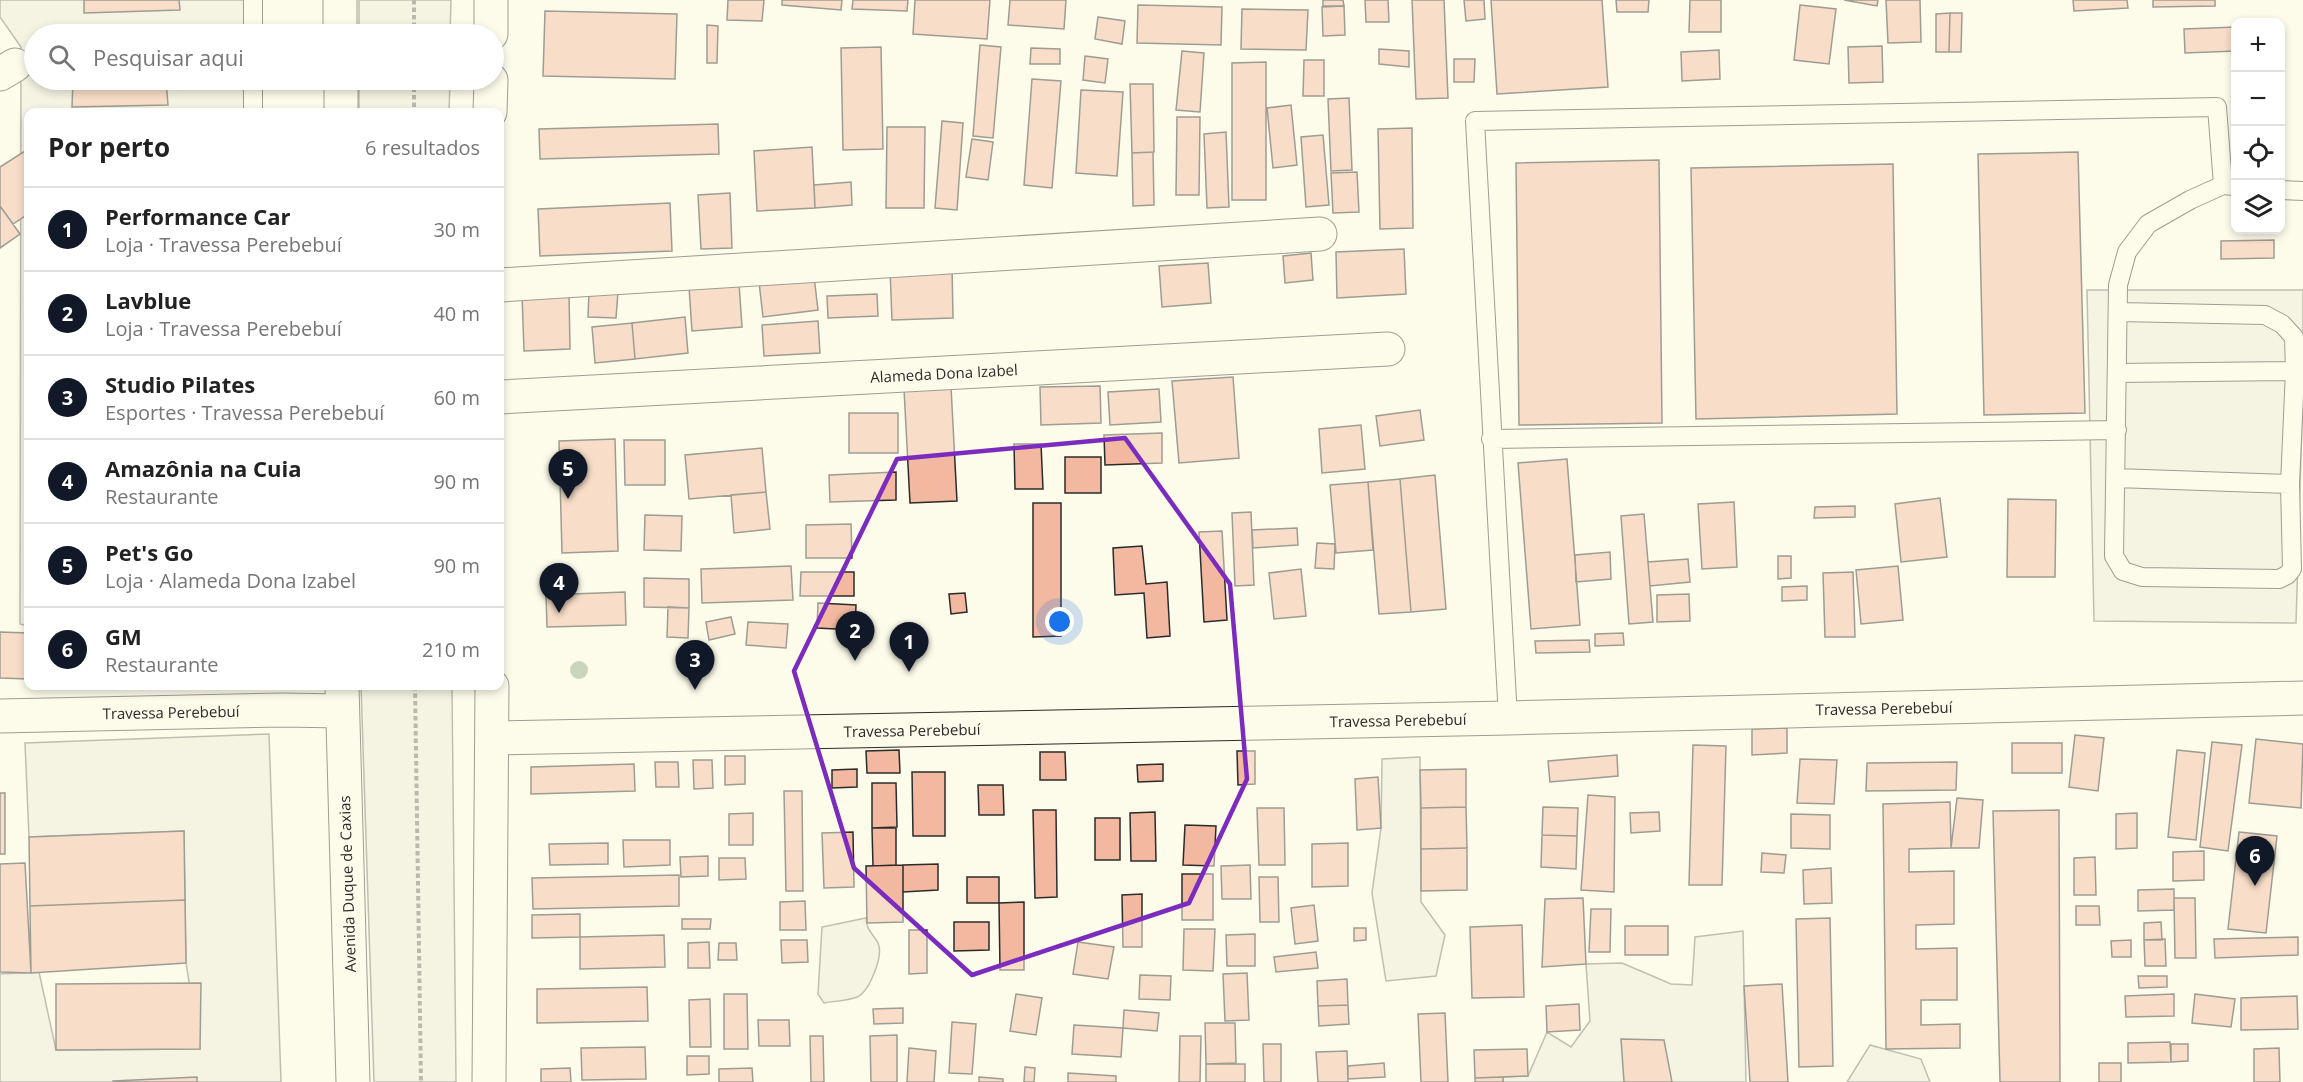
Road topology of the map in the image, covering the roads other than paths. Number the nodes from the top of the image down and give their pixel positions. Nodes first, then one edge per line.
1 (253, 0) edge
2 (340, 0) edge
3 (491, 0) edge
4 (253, 24) edge
5 (340, 24) edge
6 (491, 24) edge
7 (253, 90) edge
8 (341, 90) edge
9 (491, 90) edge
10 (253, 108) edge
11 (341, 108) edge
12 (490, 108) edge
13 (2229, 186) edge
14 (2285, 190) edge
15 (2303, 192) edge
16 (1320, 234) dead end
17 (504, 285) edge
18 (2118, 312) junction
19 (1388, 349) dead end
20 (2295, 371) junction
21 (2117, 373) junction
22 (504, 397) edge
23 (2117, 430) junction
24 (1491, 440) junction
25 (2116, 478) junction
26 (2290, 484) junction
27 (492, 690) edge
28 (342, 698) edge
29 (2303, 698) edge
30 (0, 716) edge
31 (1508, 718) junction
32 (492, 738) junction
33 (353, 1082) edge
34 (489, 1082) edge

1 - 4 lane
2 - 5 street
3 - 6 street
7 - 10 lane
8 - 11 street
9 - 12 street
13 - 18 lane
13 - 24 lane
14 - 15 lane
16 - 17 street
18 - 20 lane
18 - 21 lane
19 - 22 street, Alameda Dona Izabel
20 - 21 lane
20 - 26 lane
21 - 23 lane
23 - 24 lane
23 - 25 lane
24 - 31 lane
25 - 26 lane
25 - 26 lane
27 - 32 street
28 - 30 street, Travessa Perebebuí
28 - 33 street, Avenida Duque de Caxias
29 - 31 street, Travessa Perebebuí
31 - 32 street, Travessa Perebebuí
32 - 34 street

